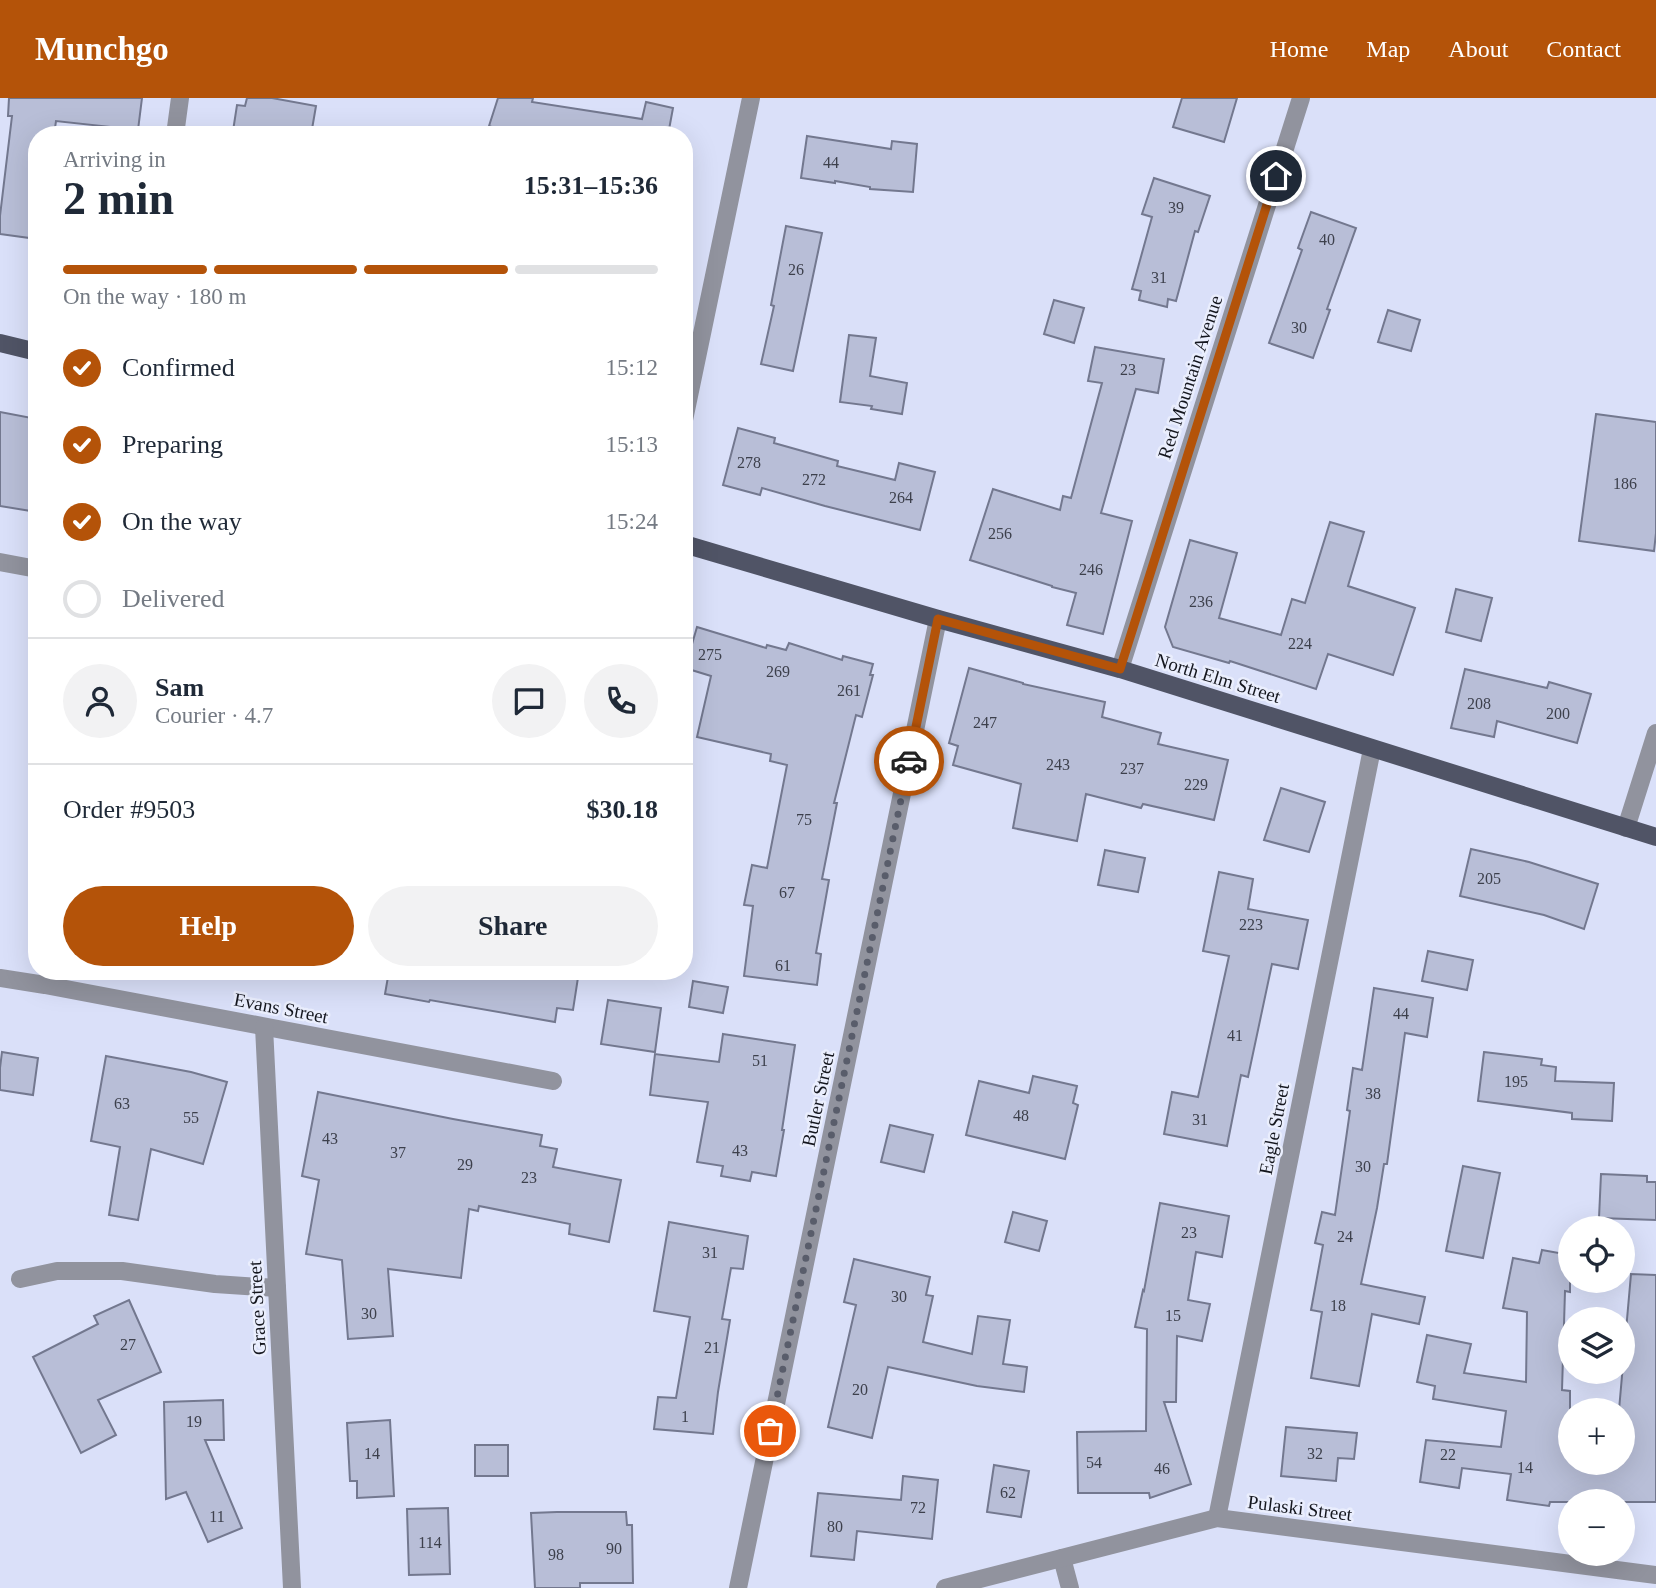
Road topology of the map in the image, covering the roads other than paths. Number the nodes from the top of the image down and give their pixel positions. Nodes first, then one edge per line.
1 (180, 98) edge
2 (751, 98) edge
3 (1301, 98) edge
4 (176, 126) edge
5 (0, 343) edge
6 (28, 350) edge
7 (693, 376) edge
8 (693, 547) edge
9 (0, 562) edge
10 (28, 567) edge
11 (938, 619) junction
12 (1120, 669) junction
13 (1656, 733) edge
14 (1372, 749) junction
15 (1626, 828) junction
16 (1656, 837) edge
17 (0, 978) edge
18 (28, 978) edge
19 (54, 980) edge
20 (264, 1027) junction
21 (553, 1081) dead end
22 (20, 1279) dead end
23 (277, 1288) junction
24 (1217, 1518) junction
25 (1062, 1558) junction
26 (1656, 1575) edge
27 (292, 1588) edge
28 (738, 1588) edge
29 (946, 1588) edge
30 (1070, 1588) edge

1 - 4 street
2 - 7 street
3 - 12 street, Red Mountain Avenue
5 - 6 main road
8 - 11 main road, North Elm Street
9 - 10 street
11 - 12 main road, North Elm Street
11 - 28 street, Butler Street
12 - 14 main road, North Elm Street
13 - 15 street
14 - 15 main road, North Elm Street
14 - 24 street, Eagle Street
15 - 16 main road, North Elm Street
17 - 18 street, Evans Street
19 - 20 street, Evans Street
20 - 21 street, Evans Street
20 - 23 street, Grace Street
22 - 23 street
23 - 27 street, Grace Street
24 - 25 street, Pulaski Street
24 - 26 street, Pulaski Street
25 - 29 street, Pulaski Street
25 - 30 street

